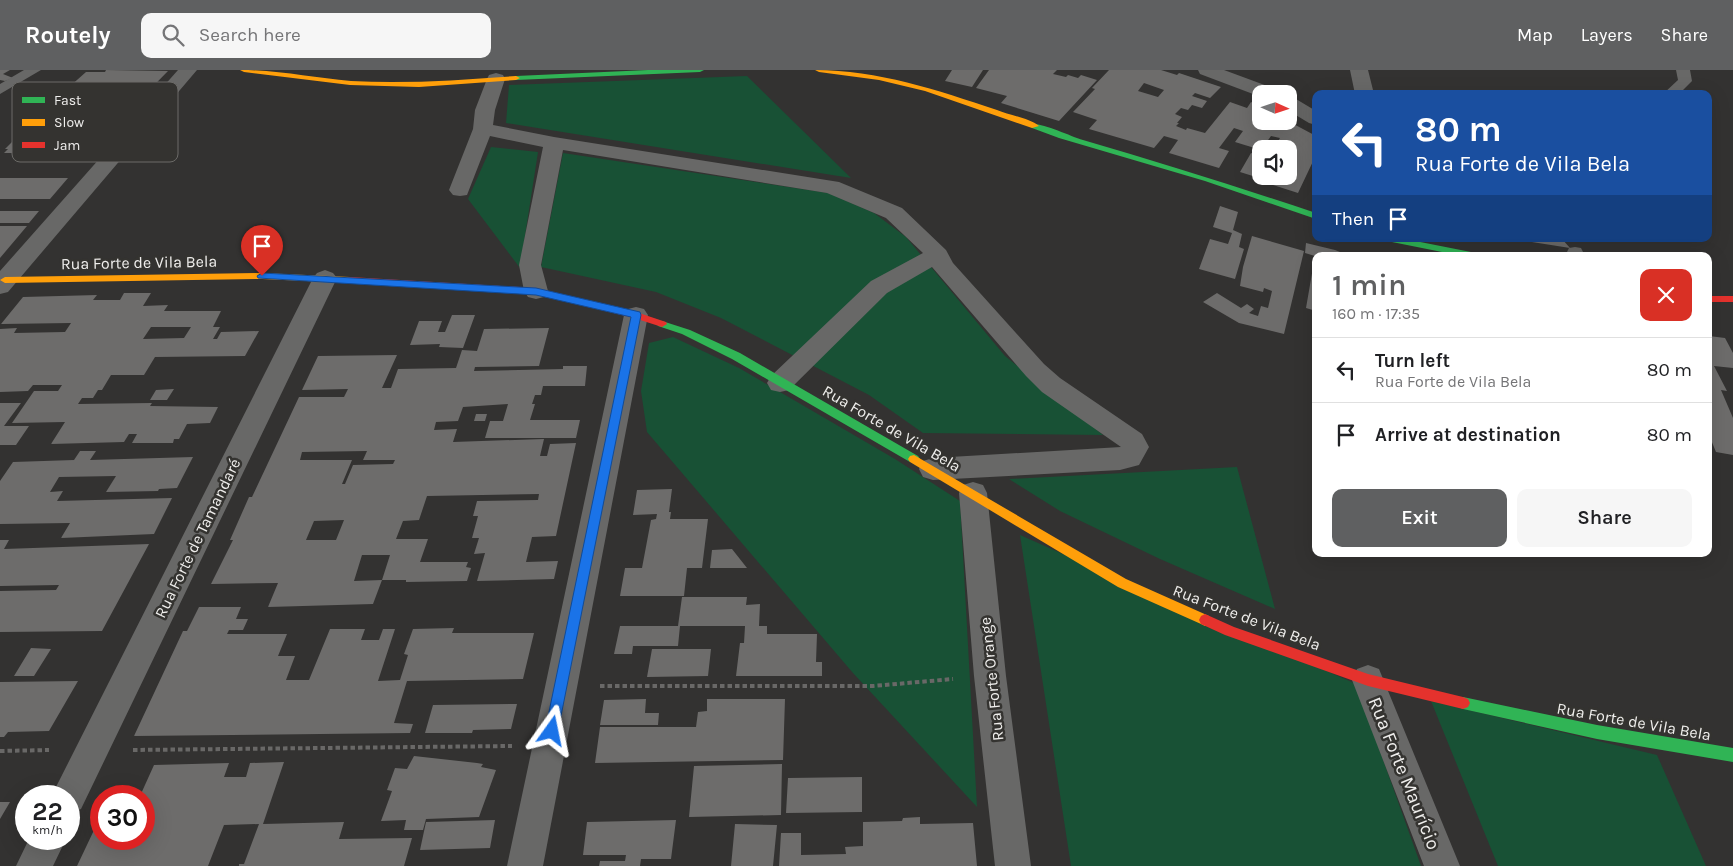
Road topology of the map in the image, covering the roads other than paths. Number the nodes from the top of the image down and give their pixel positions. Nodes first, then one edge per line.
1 (34, 70) edge
2 (188, 70) edge
3 (244, 70) edge
4 (700, 70) edge
5 (819, 70) edge
6 (1206, 70) edge
7 (1359, 70) edge
8 (1683, 70) edge
9 (496, 79) junction
10 (14, 82) edge
11 (178, 82) edge
12 (12, 83) edge
13 (1252, 87) edge
14 (0, 90) edge
15 (1364, 90) edge
16 (1675, 90) edge
17 (1298, 108) edge
18 (1312, 117) edge
19 (483, 128) junction
20 (554, 143) junction
21 (108, 162) edge
22 (460, 190) dead end
23 (1312, 215) edge
24 (1407, 242) edge
25 (1456, 252) edge
26 (938, 255) junction
27 (325, 278) junction
28 (2, 283) edge
29 (536, 291) junction
30 (1712, 299) edge
31 (1733, 300) edge
32 (636, 315) junction
33 (780, 383) junction
34 (933, 469) junction
35 (973, 492) junction
36 (1368, 680) junction
37 (1733, 755) edge
38 (76, 785) edge
39 (42, 850) edge
40 (34, 866) edge
41 (525, 866) edge
42 (1013, 866) edge
43 (1442, 866) edge

1 - 10 lane
2 - 11 street
3 - 9 street
4 - 9 street
5 - 23 street
6 - 13 street
7 - 15 street
8 - 16 lane
9 - 19 street
12 - 14 lane
17 - 18 street
19 - 20 street
19 - 22 street
20 - 26 street
20 - 29 street
21 - 28 street
24 - 25 street
26 - 33 street
26 - 34 street
27 - 28 street, Rua Forte de Vila Bela
27 - 29 street, Rua Forte de Vila Bela
27 - 38 street, Rua Forte de Tamandaré
29 - 32 street, Rua Forte de Vila Bela
30 - 31 street
32 - 33 street, Rua Forte de Vila Bela
32 - 41 street
33 - 34 street, Rua Forte de Vila Bela
34 - 35 street, Rua Forte de Vila Bela
35 - 36 street, Rua Forte de Vila Bela
35 - 42 street, Rua Forte Orange
36 - 37 street, Rua Forte de Vila Bela
36 - 43 street, Rua Forte Maurício
39 - 40 street

